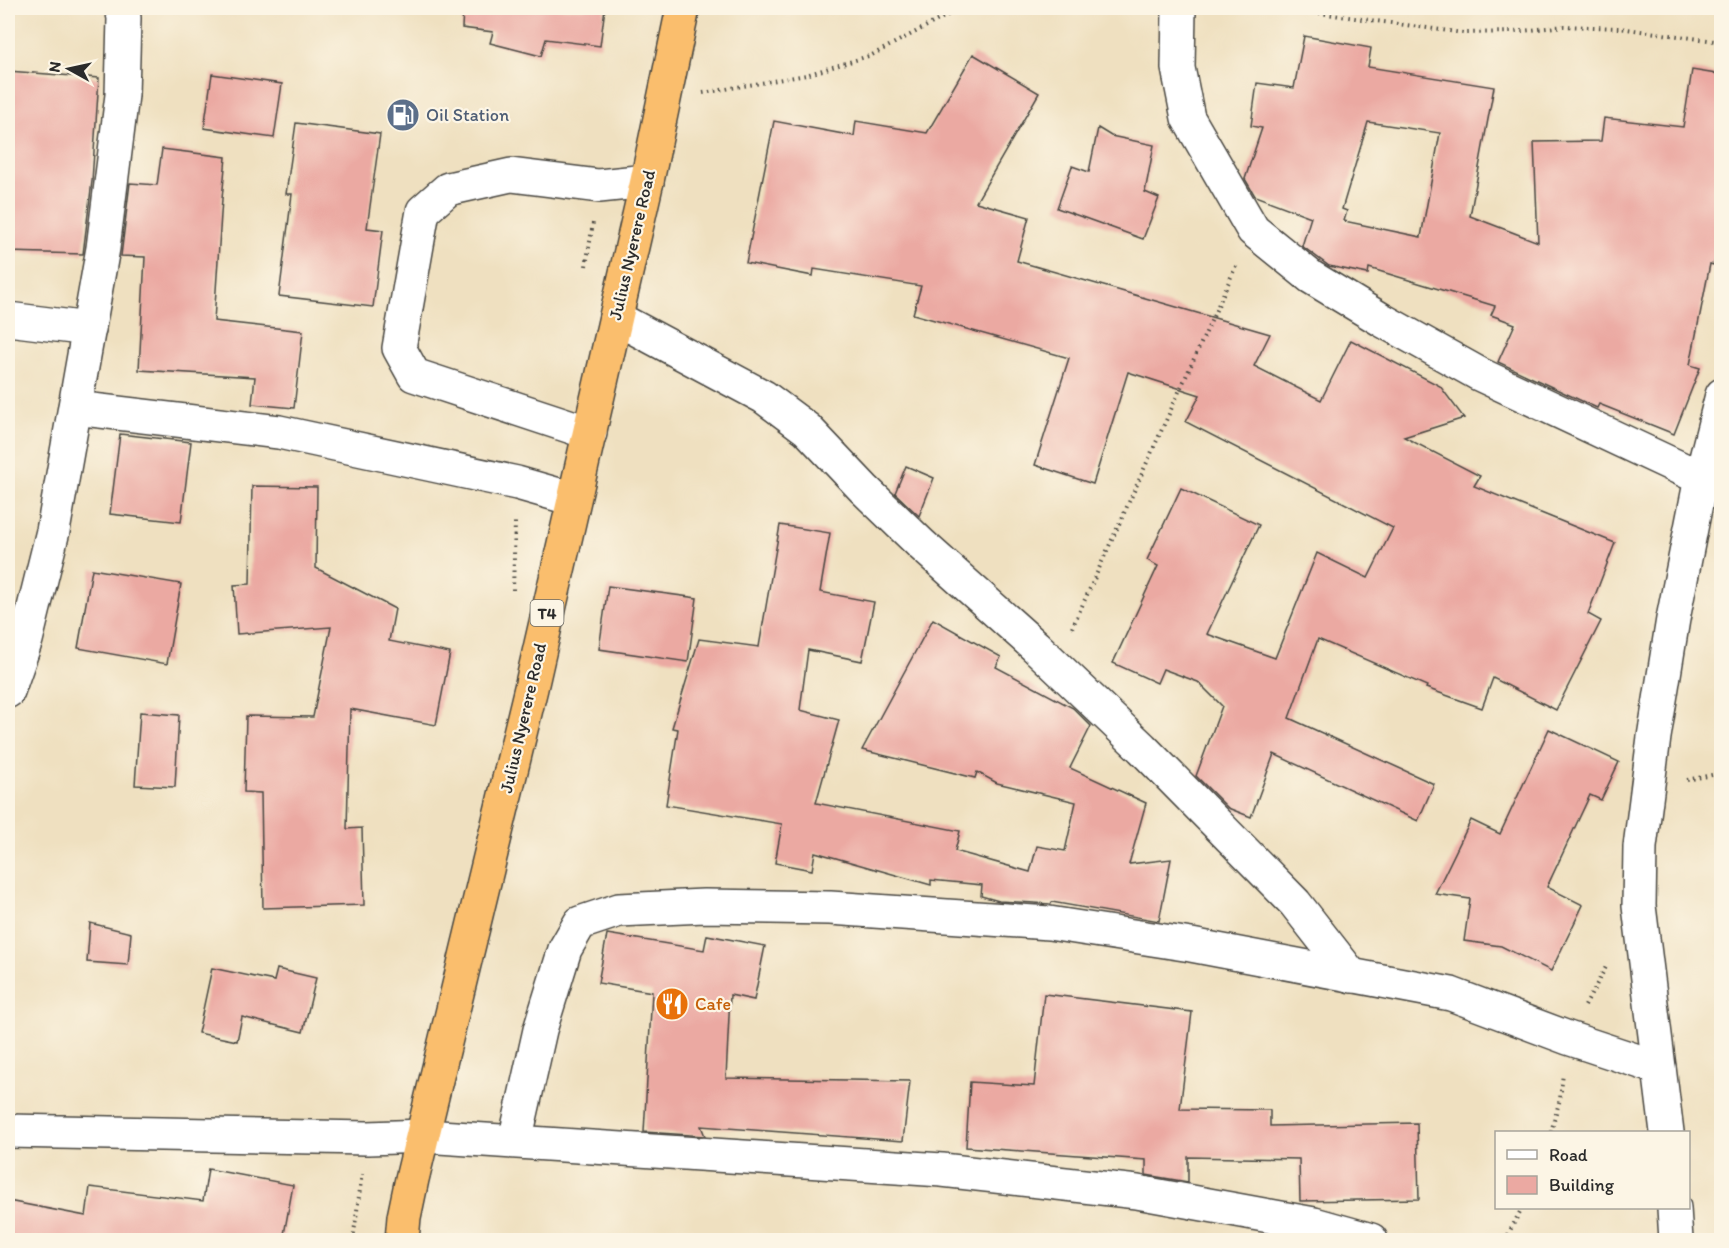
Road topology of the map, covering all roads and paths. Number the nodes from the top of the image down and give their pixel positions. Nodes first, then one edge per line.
1 (122, 8) edge
2 (683, 8) edge
3 (961, 8) edge
4 (1179, 8) edge
5 (1283, 8) edge
6 (1722, 42) edge
7 (664, 100) junction
8 (647, 182) junction
9 (1253, 230) junction
10 (616, 318) junction
11 (8, 320) edge
12 (89, 329) junction
13 (1722, 395) edge
14 (75, 408) junction
15 (590, 434) junction
16 (1710, 459) edge
17 (573, 499) junction
18 (1055, 665) junction
19 (8, 692) edge
20 (1612, 957) dead end
21 (1352, 976) junction
22 (1568, 1038) junction
23 (1659, 1068) junction
24 (8, 1131) edge
25 (1551, 1131) edge
26 (1667, 1131) edge
27 (424, 1136) junction
28 (514, 1141) junction
29 (1521, 1209) edge
30 (1674, 1209) edge
31 (400, 1233) edge
32 (1371, 1240) edge
33 (1504, 1240) edge
34 (1676, 1240) edge

1 - 12 street
2 - 7 highway, Julius Nyerere Road / T4
3 - 7 path
4 - 9 street
5 - 6 path
7 - 8 highway, Julius Nyerere Road / T4
8 - 10 highway, Julius Nyerere Road / T4
8 - 15 street
9 - 16 street
9 - 18 path
10 - 15 highway, Julius Nyerere Road / T4
10 - 18 street
11 - 12 street
12 - 14 street
13 - 16 street
14 - 17 street
14 - 19 street
15 - 17 highway, Julius Nyerere Road / T4
16 - 23 street
17 - 27 highway, Julius Nyerere Road / T4
18 - 21 street
20 - 22 path
21 - 22 street
21 - 28 street
22 - 23 street
22 - 25 path
23 - 26 street
24 - 27 street
27 - 28 street
27 - 31 highway, Julius Nyerere Road / T4
28 - 32 street
29 - 33 path
30 - 34 street

